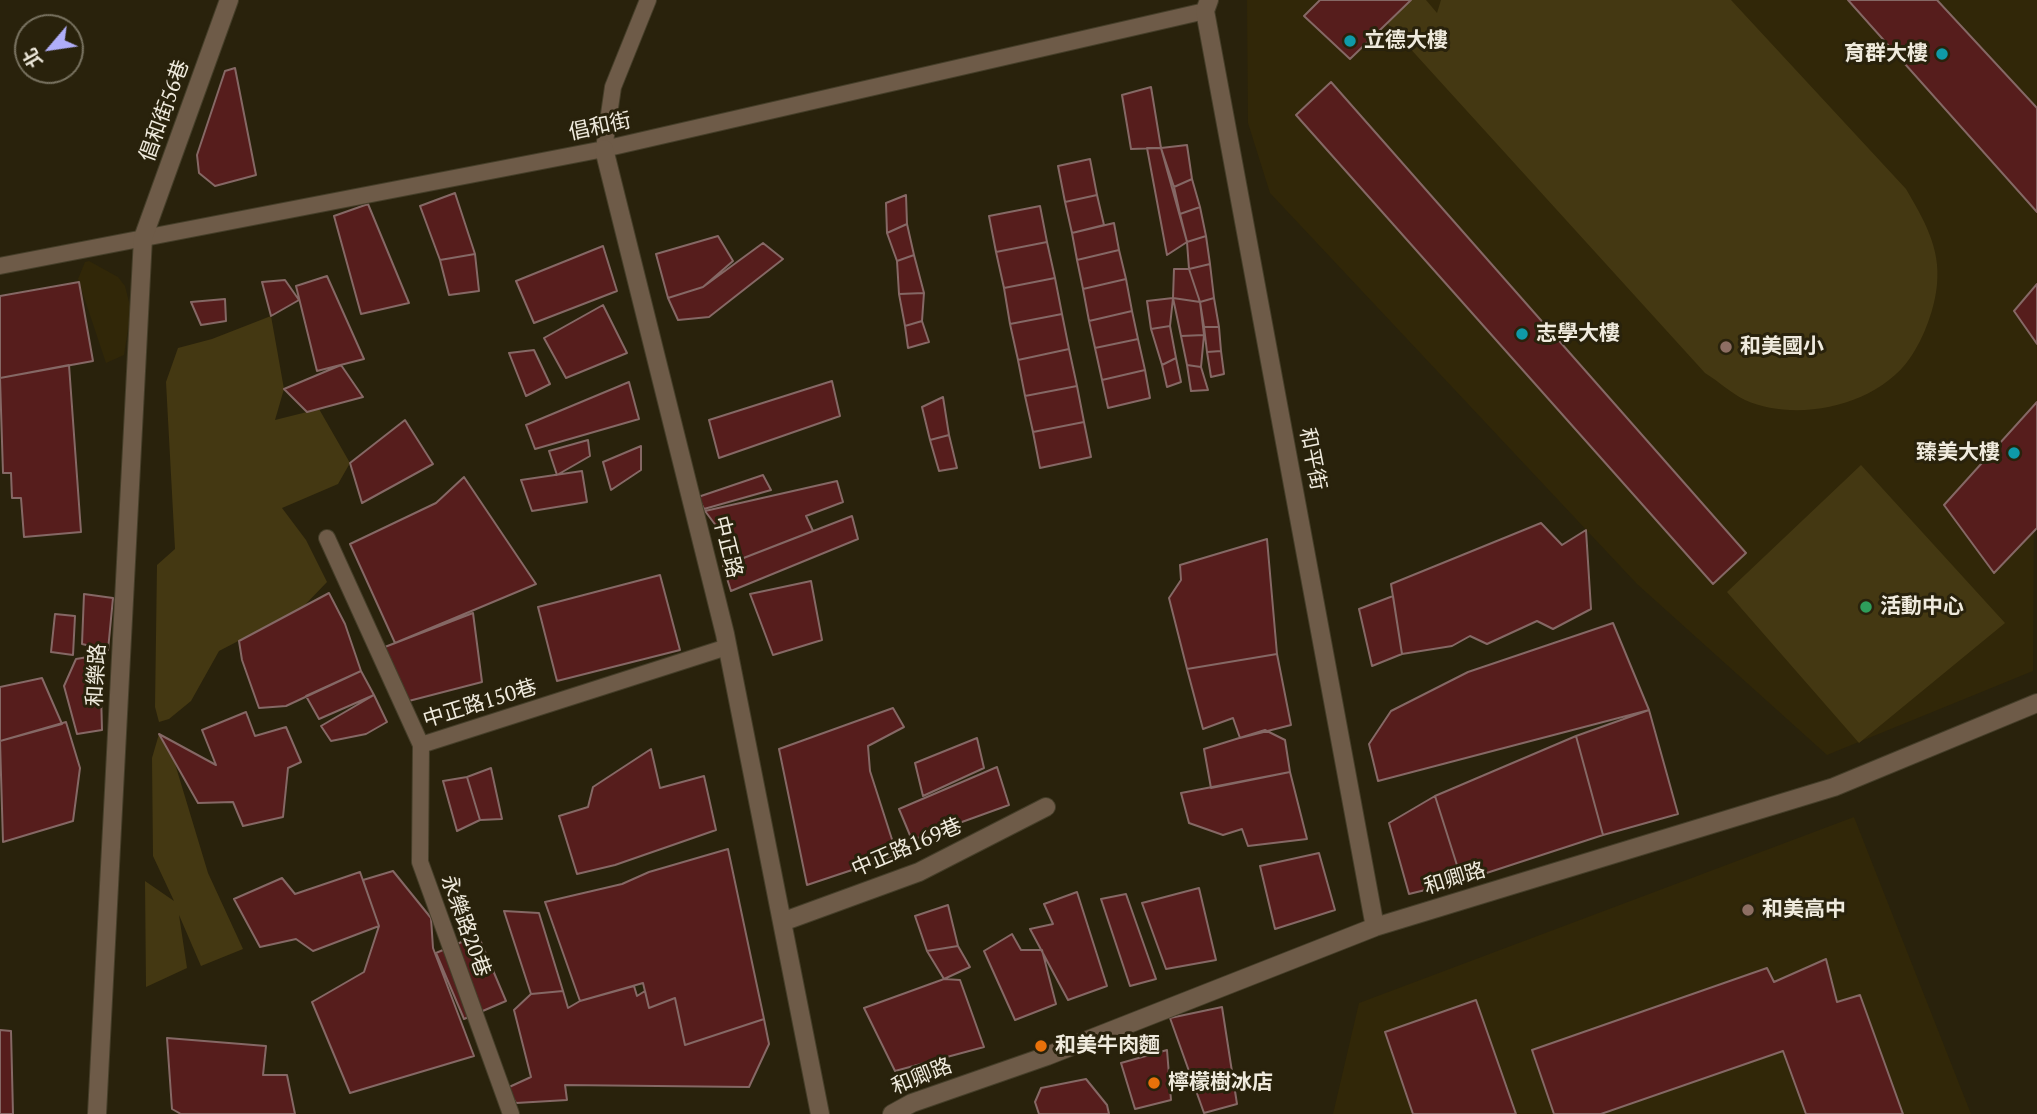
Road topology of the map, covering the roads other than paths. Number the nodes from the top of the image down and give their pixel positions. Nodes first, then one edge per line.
1 (229, 0) edge
2 (648, 0) edge
3 (1207, 5) edge
4 (604, 149) junction
5 (143, 238) junction
6 (0, 266) edge
7 (327, 538) dead end
8 (727, 647) junction
9 (2037, 703) edge
10 (421, 746) junction
11 (1046, 807) dead end
12 (782, 922) junction
13 (1376, 928) junction
14 (97, 1114) edge
15 (511, 1114) edge
16 (820, 1114) edge
17 (892, 1114) edge

1 - 5 street, 倡和街56巷
2 - 4 lane, 中正路
3 - 4 lane, 倡和街
3 - 13 street, 和平街
4 - 5 lane, 倡和街
4 - 8 street, 中正路
5 - 6 lane, 倡和街
5 - 14 street, 和樂路
7 - 10 lane, 中正路150巷
8 - 10 lane, 中正路150巷
8 - 12 street, 中正路
9 - 13 street, 和卿路
10 - 15 lane, 永樂路20巷
11 - 12 street, 中正路169巷
12 - 16 street, 中正路
13 - 17 street, 和卿路

